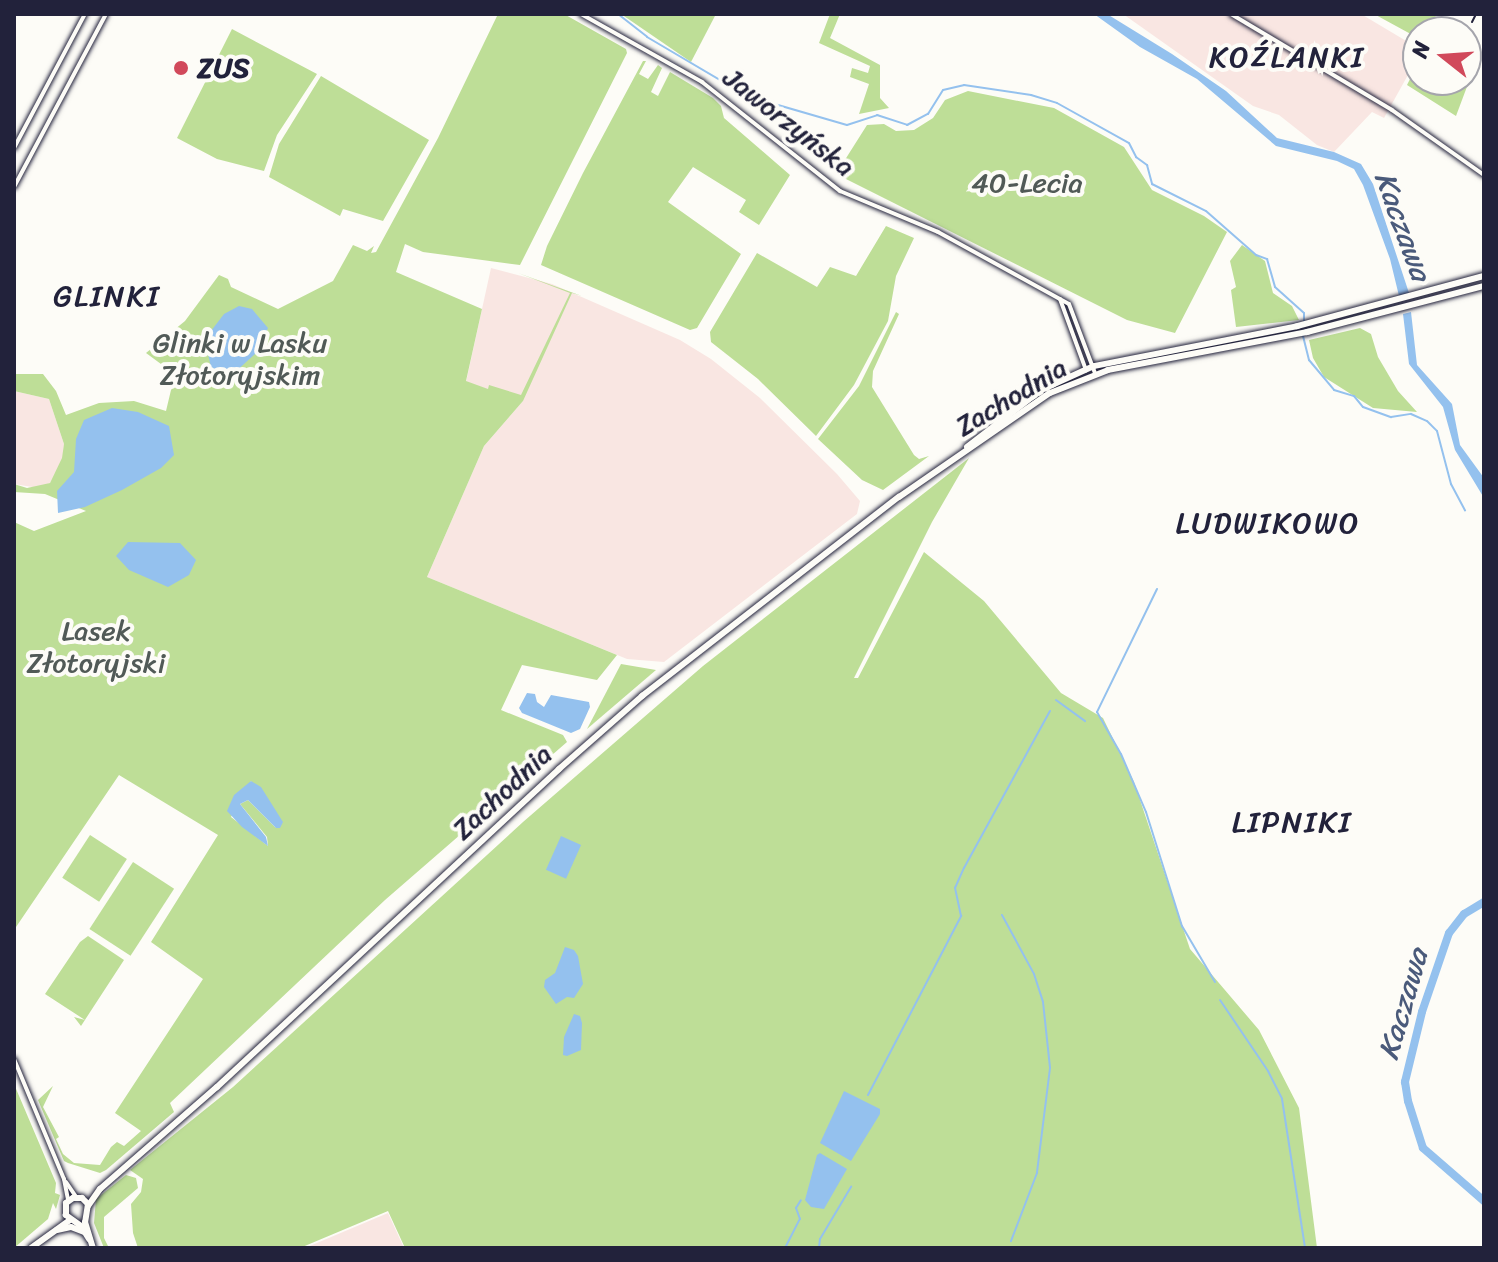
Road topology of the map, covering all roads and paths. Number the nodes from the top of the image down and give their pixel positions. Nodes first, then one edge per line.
1 (85, 14) edge
2 (106, 14) edge
3 (581, 14) edge
4 (1231, 14) edge
5 (14, 148) edge
6 (1484, 175) edge
7 (14, 187) edge
8 (1484, 276) edge
9 (1484, 286) edge
10 (1060, 298) junction
11 (1418, 300) junction
12 (1301, 331) junction
13 (1090, 371) junction
14 (14, 1059) edge
15 (100, 1189) junction
16 (76, 1199) junction
17 (88, 1206) junction
18 (65, 1212) junction
19 (85, 1218) junction
20 (73, 1221) junction
21 (49, 1233) junction
22 (87, 1236) junction
23 (31, 1248) edge
24 (93, 1248) edge

1 - 5 street
2 - 7 street
3 - 10 street, Jaworzyńska
4 - 6 street
8 - 11 main road
9 - 11 main road
10 - 13 street
10 - 13 street, Jaworzyńska
11 - 12 main road
11 - 12 main road
12 - 13 main road
13 - 15 main road, Zachodnia
14 - 16 street
15 - 16 main road, Zachodnia
15 - 17 main road, Zachodnia
16 - 17 main road
16 - 18 main road
17 - 19 main road
18 - 20 main road
18 - 21 main road
19 - 20 main road
19 - 22 main road
20 - 21 main road
20 - 22 main road
21 - 22 main road
21 - 23 main road
22 - 24 main road

